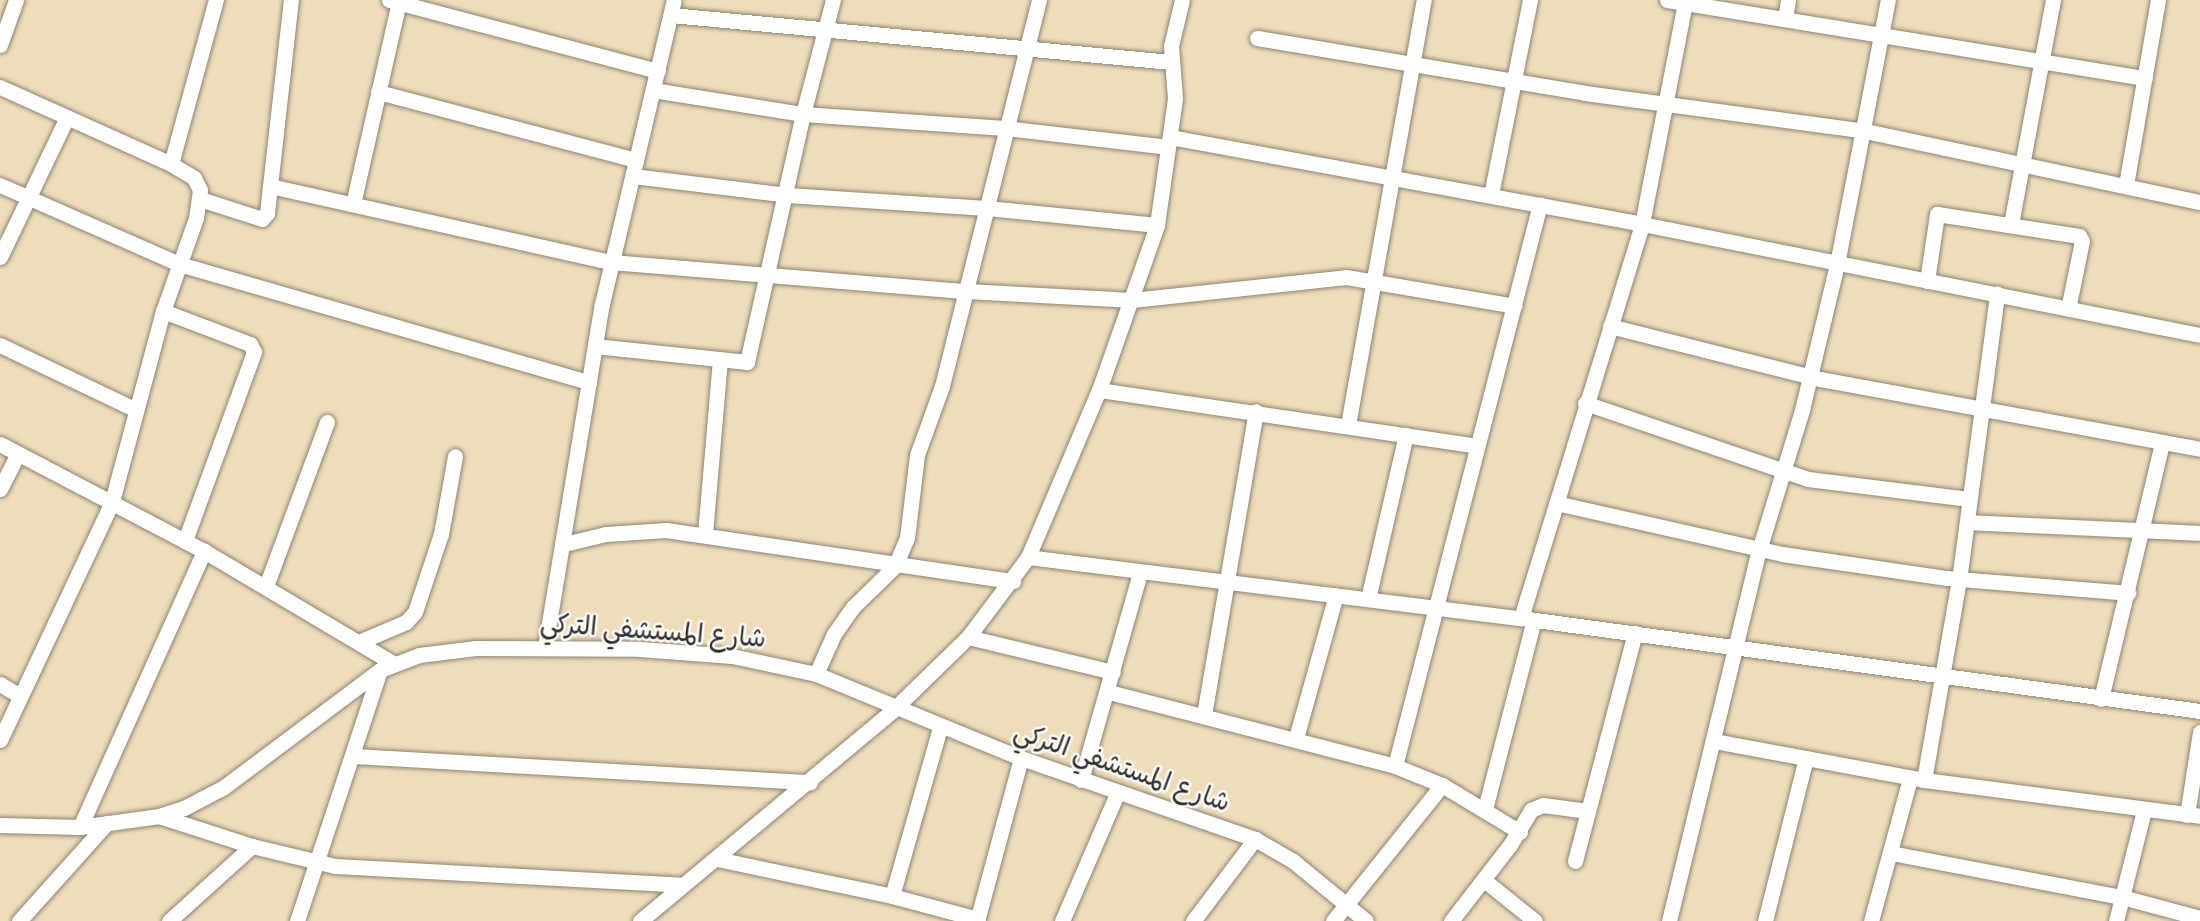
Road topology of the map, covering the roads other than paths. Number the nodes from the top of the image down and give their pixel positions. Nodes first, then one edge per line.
1 (16, 0) edge
2 (216, 0) edge
3 (291, 0) edge
4 (833, 0) edge
5 (1039, 0) edge
6 (1182, 0) edge
7 (1424, 0) edge
8 (1530, 0) edge
9 (1667, 0) edge
10 (1788, 0) edge
11 (1888, 0) edge
12 (2053, 0) edge
13 (2158, 0) edge
14 (394, 1) edge
15 (1685, 3) junction
16 (673, 7) edge
17 (1785, 19) junction
18 (824, 31) junction
19 (1882, 35) junction
20 (1257, 38) dead end
21 (0, 45) edge
22 (1027, 49) junction
23 (1171, 62) junction
24 (1412, 62) junction
25 (2042, 62) junction
26 (658, 71) junction
27 (2145, 78) junction
28 (1513, 81) junction
29 (0, 87) edge
30 (653, 90) junction
31 (378, 92) junction
32 (1664, 105) junction
33 (803, 114) junction
34 (67, 117) junction
35 (1005, 128) junction
36 (1865, 131) junction
37 (1169, 142) junction
38 (2023, 163) junction
39 (171, 164) junction
40 (635, 168) junction
41 (1392, 177) junction
42 (0, 185) edge
43 (2126, 185) junction
44 (270, 186) junction
45 (787, 195) junction
46 (1491, 195) junction
47 (30, 198) junction
48 (200, 199) junction
49 (2200, 202) edge
50 (353, 204) junction
51 (1540, 204) junction
52 (987, 208) junction
53 (1642, 224) junction
54 (2011, 224) junction
55 (1156, 225) junction
56 (0, 257) edge
57 (611, 262) junction
58 (179, 264) junction
59 (1837, 264) junction
60 (769, 275) junction
61 (1375, 280) junction
62 (1927, 281) junction
63 (966, 291) junction
64 (1998, 294) junction
65 (1132, 300) junction
66 (1515, 306) junction
67 (2068, 309) junction
68 (164, 310) junction
69 (1610, 326) junction
70 (2200, 335) edge
71 (0, 345) edge
72 (595, 346) junction
73 (720, 360) junction
74 (1808, 376) junction
75 (589, 382) junction
76 (1099, 390) junction
77 (1585, 403) junction
78 (1980, 408) junction
79 (136, 410) junction
80 (1256, 411) junction
81 (327, 422) dead end
82 (1348, 425) junction
83 (1406, 435) junction
84 (2162, 442) junction
85 (0, 444) edge
86 (1477, 446) junction
87 (2200, 449) edge
88 (18, 454) junction
89 (454, 456) dead end
90 (1782, 470) junction
91 (0, 489) edge
92 (1969, 499) junction
93 (112, 502) junction
94 (1556, 503) junction
95 (1967, 522) junction
96 (2143, 531) junction
97 (2200, 533) edge
98 (705, 534) junction
99 (185, 541) junction
100 (564, 544) junction
101 (1759, 550) junction
102 (204, 551) junction
103 (1028, 557) junction
104 (895, 566) junction
105 (1140, 573) junction
106 (1959, 579) junction
107 (1013, 581) junction
108 (1228, 583) junction
109 (266, 586) junction
110 (2128, 593) junction
111 (1336, 595) junction
112 (1368, 599) junction
113 (1435, 609) junction
114 (1527, 619) junction
115 (1635, 633) junction
116 (968, 637) junction
117 (359, 642) junction
118 (545, 646) junction
119 (1735, 646) junction
120 (393, 663) junction
121 (380, 670) junction
122 (1113, 672) junction
123 (816, 674) junction
124 (1942, 677) junction
125 (0, 684) edge
126 (1108, 692) junction
127 (20, 696) junction
128 (2101, 699) junction
129 (894, 709) junction
130 (2200, 711) edge
131 (1204, 715) junction
132 (940, 728) junction
133 (2200, 732) edge
134 (1296, 738) junction
135 (0, 740) edge
136 (1714, 741) junction
137 (353, 756) junction
138 (1021, 758) junction
139 (1806, 758) junction
140 (1395, 766) junction
141 (1917, 779) junction
142 (1081, 780) junction
143 (810, 782) junction
144 (1442, 785) junction
145 (1118, 794) junction
146 (1485, 809) junction
147 (2144, 810) junction
148 (1588, 811) junction
149 (159, 816) junction
150 (2193, 816) edge
151 (107, 823) junction
152 (0, 825) edge
153 (80, 827) junction
154 (1520, 832) junction
155 (1255, 840) junction
156 (252, 846) junction
157 (1891, 854) junction
158 (717, 858) junction
159 (1575, 861) dead end
160 (317, 863) junction
161 (1484, 880) junction
162 (682, 885) junction
163 (892, 896) junction
164 (2122, 897) junction
165 (1347, 904) junction
166 (2200, 918) edge
167 (977, 920) edge
168 (20, 921) edge
169 (170, 921) edge
170 (297, 921) edge
171 (640, 921) edge
172 (1062, 921) edge
173 (1192, 921) edge
174 (1334, 921) edge
175 (1366, 921) edge
176 (1451, 921) edge
177 (1535, 921) edge
178 (1669, 921) edge
179 (1765, 921) edge
180 (1871, 921) edge
181 (2116, 921) edge

1 - 21 street
2 - 39 street
3 - 44 street
4 - 18 street
5 - 22 street
6 - 23 street
7 - 24 street
8 - 28 street
9 - 15 street
10 - 17 street
11 - 19 street
12 - 25 street
13 - 27 street
14 - 26 street
14 - 31 street
15 - 17 street
15 - 32 street
16 - 18 street
16 - 26 street
17 - 19 street
18 - 22 street
18 - 33 street
19 - 25 street
19 - 36 street
20 - 24 street
22 - 23 street
22 - 35 street
23 - 37 street
24 - 28 street
24 - 41 street
25 - 27 street
25 - 38 street
26 - 30 street
27 - 43 street
28 - 32 street
28 - 46 street
29 - 34 street
30 - 33 street
30 - 40 street
31 - 40 street
31 - 50 street
32 - 36 street
32 - 53 street
33 - 35 street
33 - 45 street
34 - 39 street
34 - 47 street
35 - 37 street
35 - 52 street
36 - 38 street
36 - 59 street
37 - 41 street
37 - 55 street
38 - 43 street
38 - 54 street
39 - 48 street
40 - 45 street
40 - 57 street
41 - 46 street
41 - 61 street
42 - 47 street
43 - 49 street
44 - 48 street
44 - 50 street
45 - 52 street
45 - 60 street
46 - 51 street
47 - 56 street
47 - 58 street
48 - 58 street
50 - 57 street
51 - 53 street
51 - 66 street
52 - 55 street
52 - 63 street
53 - 59 street
53 - 69 street
54 - 62 street
54 - 67 street
55 - 65 street
57 - 60 street
57 - 72 street
58 - 68 street
58 - 75 street
59 - 62 street
59 - 74 street
60 - 63 street
60 - 73 street
61 - 65 street
61 - 66 street
61 - 82 street
62 - 64 street
63 - 65 street
63 - 104 street
64 - 67 street
64 - 78 street
65 - 76 street
66 - 86 street
67 - 70 street
68 - 79 street
68 - 99 street
69 - 74 street
69 - 77 street
71 - 79 street
72 - 73 street
72 - 75 street
73 - 98 street
74 - 78 street
74 - 90 street
75 - 100 street
76 - 80 street
76 - 103 street
77 - 90 street
77 - 94 street
78 - 84 street
78 - 92 street
79 - 93 street
80 - 82 street
80 - 108 street
81 - 109 street
82 - 83 street
83 - 86 street
83 - 112 street
84 - 87 street
84 - 96 street
85 - 88 street
86 - 113 street
88 - 91 street
88 - 93 street
89 - 117 street
90 - 92 street
90 - 101 street
92 - 95 street
93 - 99 street
93 - 127 street
94 - 101 street
94 - 114 street
95 - 96 street
95 - 106 street
96 - 97 street
96 - 110 street
98 - 100 street
98 - 104 street
99 - 102 street
100 - 118 street
101 - 106 street
101 - 119 street
102 - 109 street
102 - 153 street
103 - 105 street
103 - 107 street
104 - 107 street
104 - 123 street
105 - 108 street
105 - 122 street
106 - 110 street
106 - 124 street
107 - 116 street
108 - 111 street
108 - 131 street
109 - 117 street
110 - 128 street
111 - 112 street
111 - 134 street
112 - 113 street
113 - 114 street
113 - 140 street
114 - 115 street
114 - 146 street
115 - 119 street
115 - 148 street
116 - 122 street
116 - 129 street
117 - 120 street
118 - 120 street, شارع المستشفي التركي
118 - 123 street, شارع المستشفي التركي
119 - 124 street
119 - 136 street
120 - 121 street, شارع المستشفي التركي
121 - 137 street
121 - 149 street, شارع المستشفي التركي
122 - 126 street
123 - 129 street, شارع المستشفي التركي
124 - 128 street
124 - 141 street
125 - 127 street
126 - 131 street
126 - 142 street
127 - 135 street
128 - 130 street
129 - 132 street, شارع المستشفي التركي
129 - 143 street
131 - 134 street
132 - 138 street, شارع المستشفي التركي
132 - 163 street
133 - 150 street
134 - 140 street
136 - 139 street
136 - 178 street
137 - 143 street
137 - 160 street
138 - 142 street, شارع المستشفي التركي
138 - 167 street
139 - 141 street
139 - 179 street
140 - 144 street
141 - 147 street
141 - 157 street
142 - 145 street, شارع المستشفي التركي
143 - 158 street
144 - 146 street
144 - 165 street
145 - 155 street, شارع المستشفي التركي
145 - 172 street
146 - 154 street
147 - 150 street
147 - 164 street
148 - 154 street
148 - 159 street
149 - 151 street, شارع المستشفي التركي
149 - 156 street
151 - 153 street, شارع المستشفي التركي
151 - 168 street
152 - 153 street, شارع المستشفي التركي
154 - 161 street
155 - 165 street, شارع المستشفي التركي
155 - 173 street
156 - 160 street
156 - 169 street
157 - 164 street
157 - 180 street
158 - 162 street
158 - 163 street
160 - 162 street
160 - 170 street
161 - 176 street
161 - 177 street
162 - 171 street
163 - 167 street
164 - 166 street
164 - 181 street
165 - 174 street
165 - 175 street, شارع المستشفي التركي

